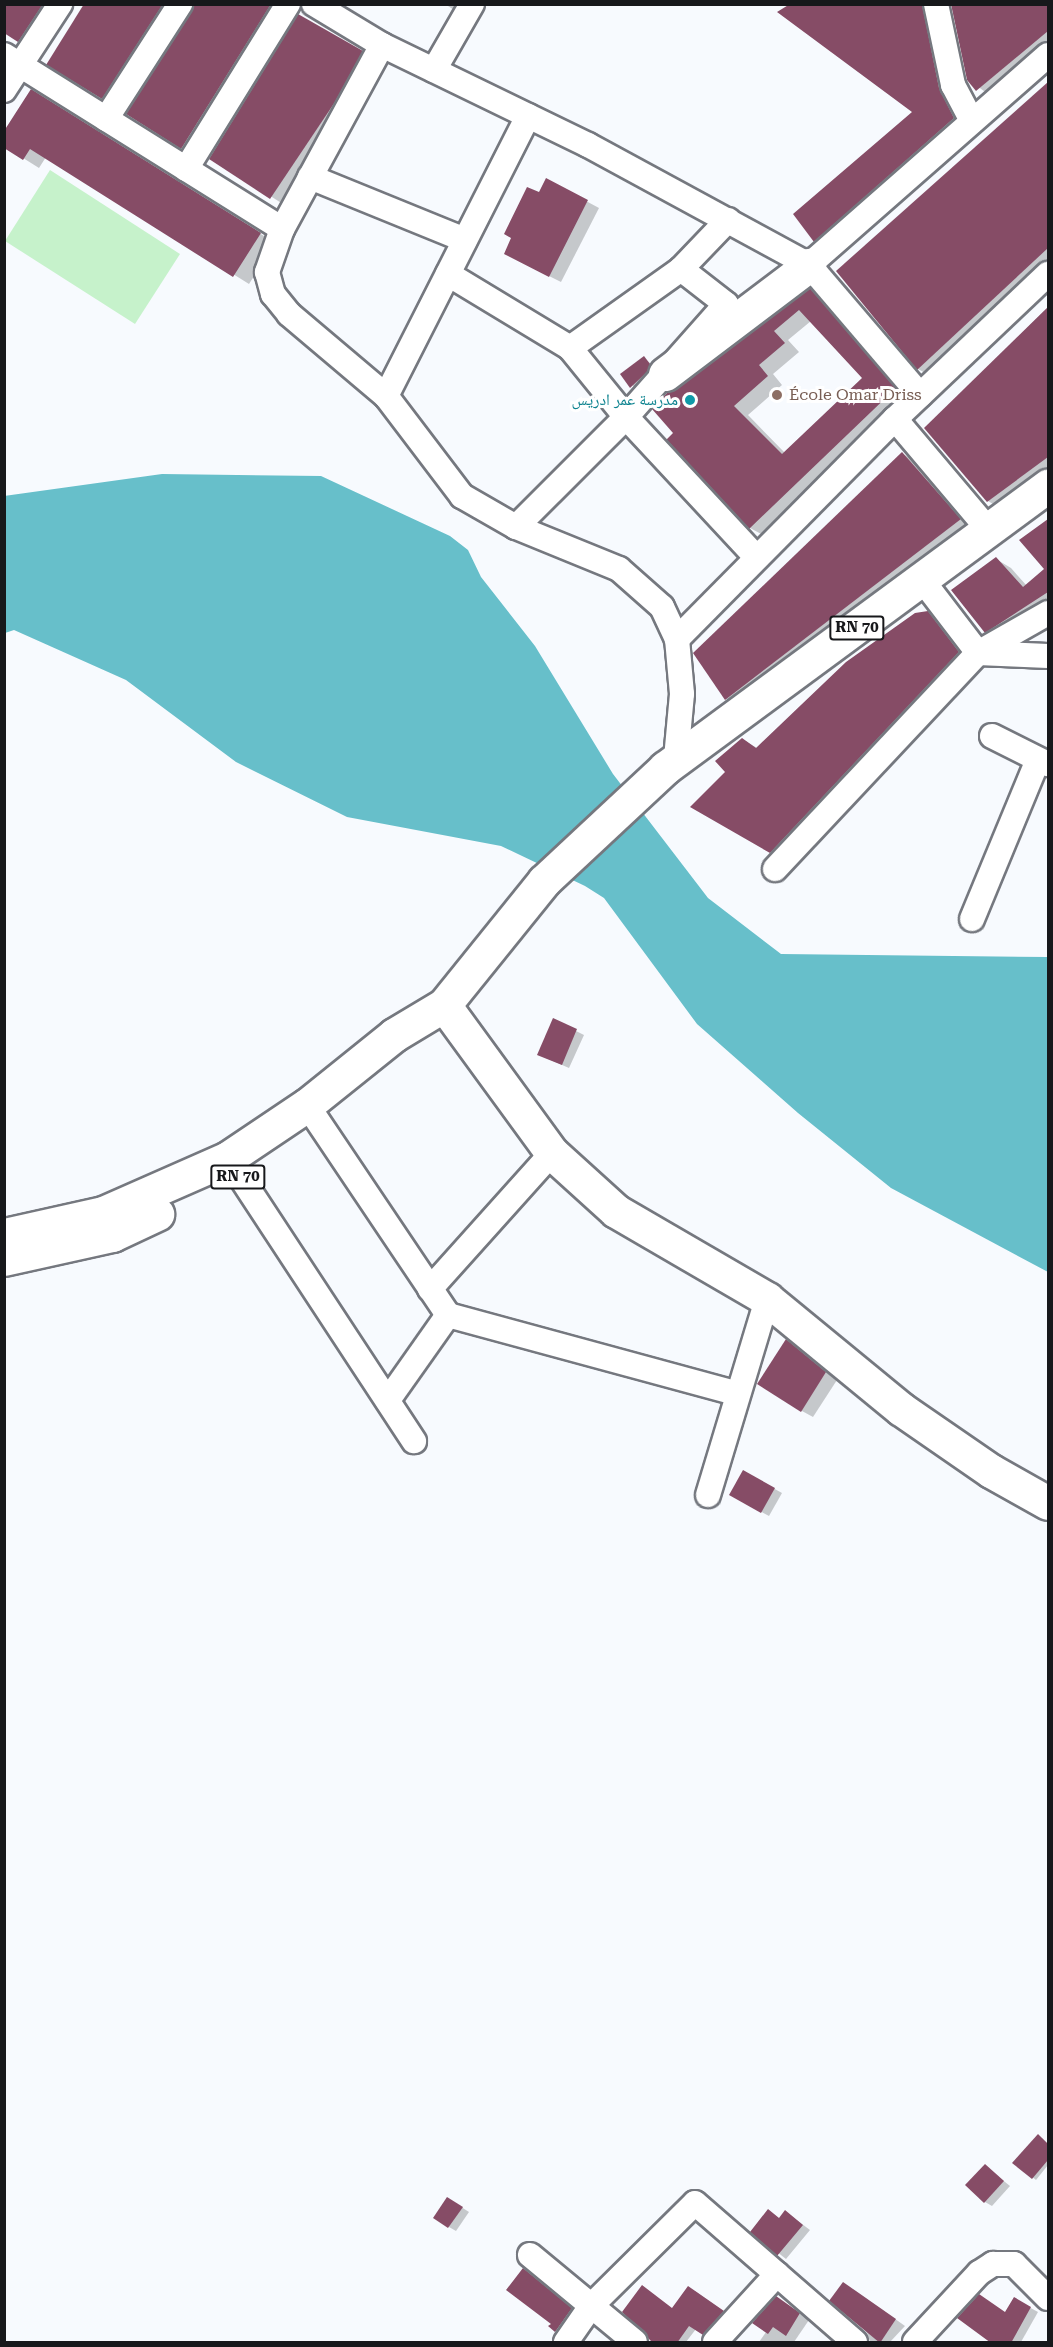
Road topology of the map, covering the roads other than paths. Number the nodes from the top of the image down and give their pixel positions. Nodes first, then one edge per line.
1 (60, 4) edge
2 (180, 4) edge
3 (288, 4) edge
4 (472, 4) edge
5 (936, 4) edge
6 (329, 8) edge
7 (382, 45) junction
8 (1048, 55) edge
9 (12, 60) edge
10 (434, 70) junction
11 (4, 90) edge
12 (528, 116) junction
13 (106, 119) junction
14 (972, 121) junction
15 (186, 170) junction
16 (310, 177) junction
17 (728, 220) junction
18 (282, 229) junction
19 (465, 240) junction
20 (809, 265) junction
21 (681, 269) junction
22 (448, 274) junction
23 (1048, 274) edge
24 (570, 348) junction
25 (665, 375) junction
26 (921, 395) junction
27 (386, 396) junction
28 (626, 417) junction
29 (895, 419) junction
30 (1048, 486) edge
31 (516, 527) junction
32 (987, 529) junction
33 (757, 558) junction
34 (923, 581) junction
35 (1048, 613) edge
36 (677, 639) junction
37 (978, 653) junction
38 (1048, 656) edge
39 (992, 736) dead end
40 (1043, 762) edge
41 (670, 764) junction
42 (776, 869) dead end
43 (972, 919) dead end
44 (434, 1011) junction
45 (313, 1114) junction
46 (552, 1153) junction
47 (234, 1167) junction
48 (108, 1224) junction
49 (4, 1235) edge
50 (4, 1259) edge
51 (430, 1289) junction
52 (767, 1299) junction
53 (448, 1315) junction
54 (735, 1393) junction
55 (388, 1400) junction
56 (414, 1441) dead end
57 (708, 1495) dead end
58 (1048, 1503) edge
59 (530, 2255) dead end
60 (777, 2274) junction
61 (1048, 2298) edge
62 (591, 2306) junction
63 (566, 2343) edge
64 (635, 2343) edge
65 (714, 2343) edge
66 (855, 2343) edge
67 (915, 2343) edge

1 - 9 street
2 - 13 street
3 - 15 street
4 - 10 street
5 - 14 street
6 - 7 street
7 - 10 street
7 - 16 street
8 - 14 street
9 - 11 street
9 - 13 street
10 - 12 street
12 - 17 street
12 - 19 street
13 - 15 street
14 - 20 street
15 - 18 street
16 - 18 street
16 - 19 street
17 - 20 street
17 - 21 street
18 - 27 street
19 - 22 street
20 - 25 main road
20 - 26 street
21 - 24 street
21 - 25 street
22 - 24 street
22 - 27 street
23 - 26 street
24 - 28 street
25 - 28 street
26 - 29 street
27 - 31 street
28 - 31 street
28 - 33 street
29 - 32 street
29 - 33 street
30 - 32 main road, RN 70
31 - 36 street
32 - 34 main road, RN 70
33 - 36 street
34 - 37 street
34 - 41 main road, RN 70
35 - 37 street
36 - 41 street
37 - 38 street
37 - 42 street
39 - 40 street
40 - 43 street
41 - 44 main road, RN 70
44 - 45 main road, RN 70
44 - 46 main road
45 - 47 main road, RN 70
45 - 51 street
46 - 51 street
46 - 52 main road
47 - 48 main road, RN 70
47 - 55 street
48 - 49 main road, RN 70
48 - 50 main road, RN 70
51 - 53 street
52 - 54 street
52 - 58 main road
53 - 54 street
53 - 55 street
54 - 57 street
55 - 56 street
59 - 62 street
60 - 62 street
60 - 65 street
60 - 66 street
61 - 67 street
62 - 63 street
62 - 64 street

